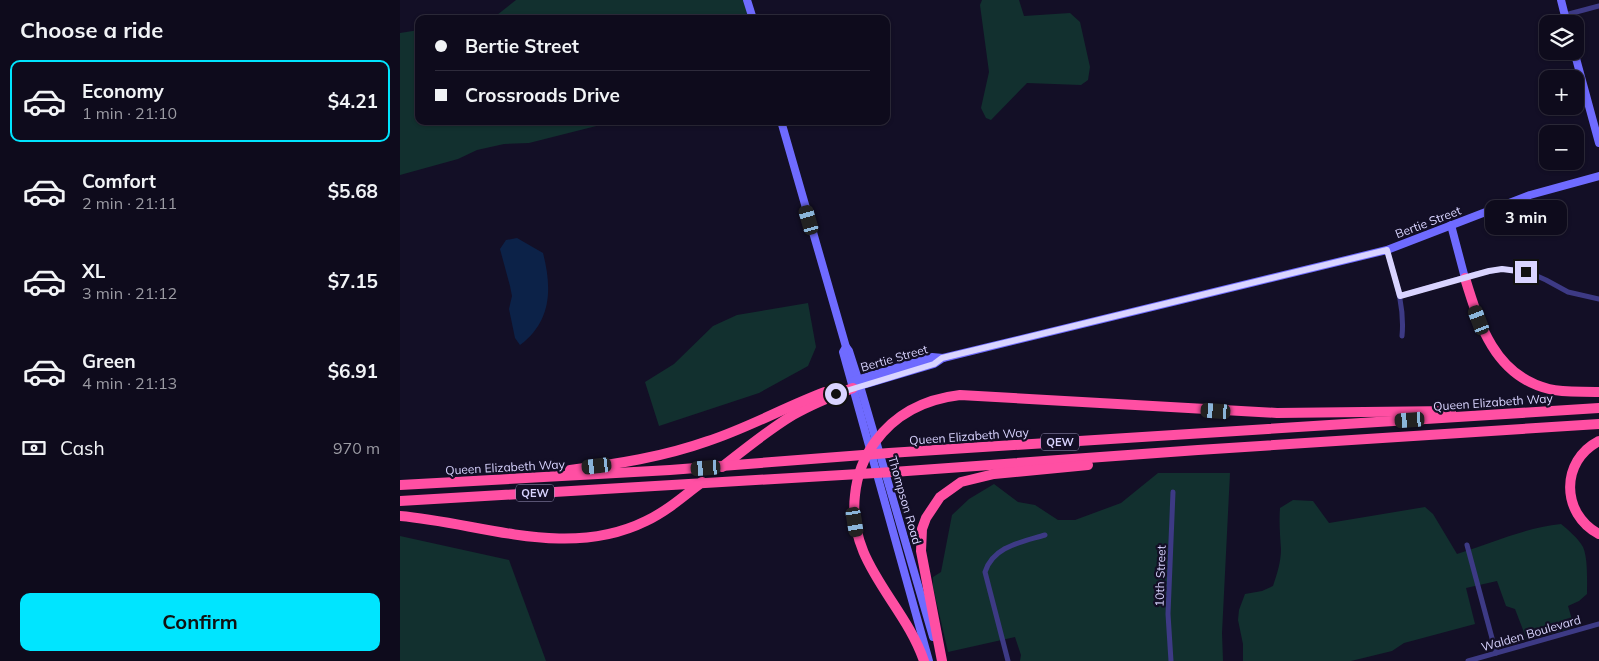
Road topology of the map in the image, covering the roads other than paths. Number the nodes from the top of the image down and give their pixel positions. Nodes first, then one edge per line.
1 (747, 0) edge
2 (1561, 0) edge
3 (1599, 6) edge
4 (752, 15) edge
5 (1565, 15) joint
6 (1576, 60) edge
7 (782, 125) edge
8 (1599, 143) edge
9 (1599, 176) edge
10 (1451, 225) junction
11 (1387, 250) junction
12 (1465, 278) junction
13 (1400, 296) junction
14 (1599, 299) edge
15 (1402, 336) dead end
16 (855, 384) junction
17 (1599, 392) edge
18 (1599, 408) edge
19 (1530, 412) junction
20 (1599, 424) edge
21 (1599, 441) edge
22 (1198, 450) junction
23 (486, 480) junction
24 (400, 485) edge
25 (1173, 492) dead end
26 (400, 501) edge
27 (400, 516) edge
28 (1599, 534) edge
29 (1045, 535) dead end
30 (1467, 545) dead end
31 (1599, 624) edge
32 (1496, 653) junction
33 (924, 661) edge
34 (929, 661) edge
35 (941, 661) edge
36 (1008, 661) edge
37 (1171, 661) edge
38 (1468, 661) edge

1 - 4 street
2 - 5 street
3 - 5 street
6 - 8 street
7 - 16 street, Thompson Road
9 - 10 street, Bertie Street
10 - 11 street, Bertie Street
10 - 12 street
11 - 13 street
11 - 16 street, Bertie Street
12 - 13 street
12 - 14 street
12 - 17 highway
13 - 15 street
16 - 23 highway
16 - 27 highway
16 - 34 street, Thompson Road
16 - 35 street, Thompson Road
18 - 19 highway, Queen Elizabeth Way / QEW
19 - 23 highway, Queen Elizabeth Way / QEW
19 - 33 highway
20 - 22 highway, QEW
21 - 28 highway
22 - 26 highway, QEW
22 - 35 highway
23 - 24 highway, Queen Elizabeth Way / QEW
25 - 37 street, 10th Street
29 - 36 street
30 - 32 street
31 - 32 street, Walden Boulevard
32 - 38 street, Walden Boulevard

